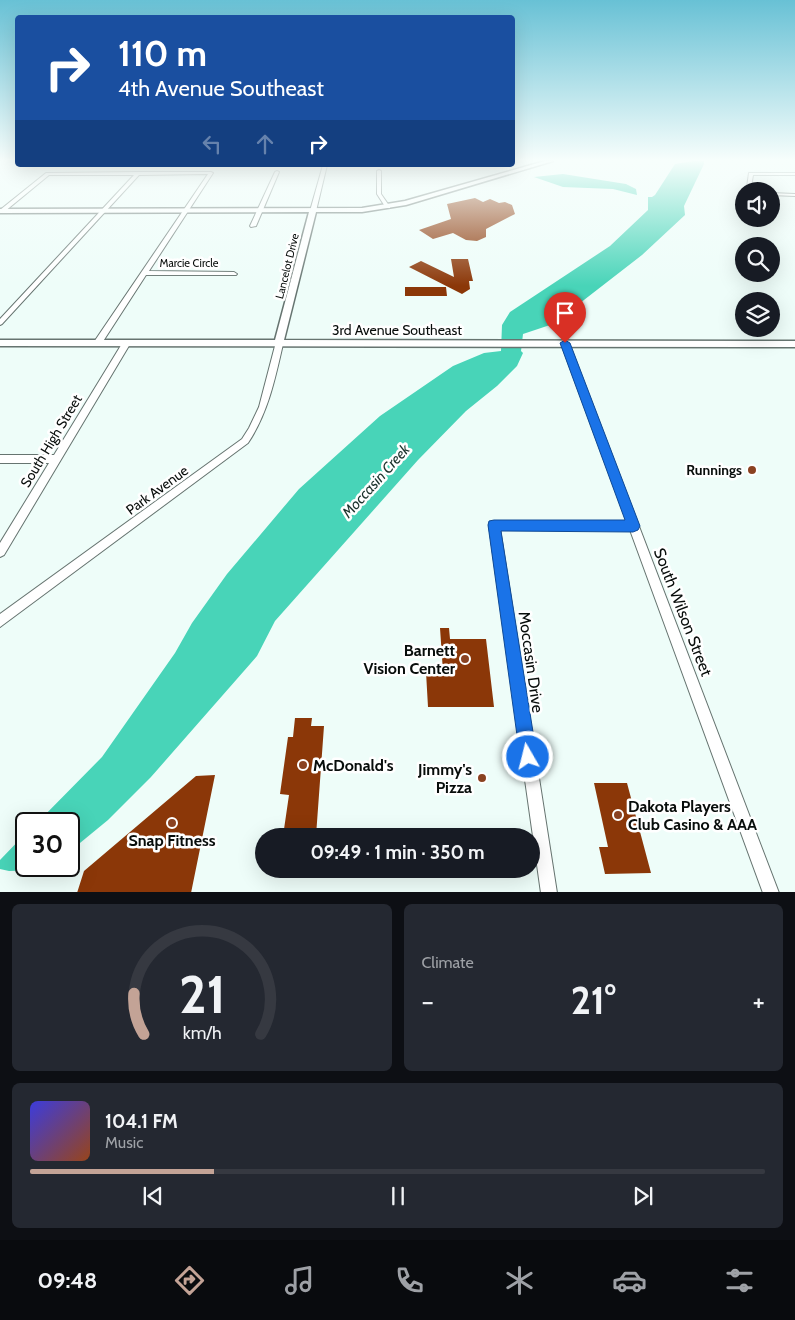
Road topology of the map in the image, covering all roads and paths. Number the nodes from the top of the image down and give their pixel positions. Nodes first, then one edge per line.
1 (12, 203) edge
2 (112, 203) edge
3 (192, 203) edge
4 (264, 203) edge
5 (315, 203) edge
6 (385, 203) edge
7 (404, 203) edge
8 (388, 206) junction
9 (1, 211) edge
10 (104, 211) junction
11 (186, 211) junction
12 (260, 211) junction
13 (313, 211) junction
14 (253, 226) dead end
15 (144, 273) junction
16 (234, 274) dead end
17 (0, 323) edge
18 (0, 343) edge
19 (565, 343) junction
20 (97, 344) junction
21 (126, 344) junction
22 (279, 344) junction
23 (795, 344) edge
24 (0, 459) edge
25 (56, 459) junction
26 (494, 525) joint
27 (633, 526) junction
28 (0, 552) edge
29 (0, 621) edge
30 (549, 892) edge
31 (771, 892) edge

1 - 9 street
2 - 10 street
3 - 11 street
4 - 12 street
5 - 13 street, Lancelot Drive
6 - 8 street
7 - 8 street
8 - 13 street
9 - 10 street
10 - 11 street
10 - 17 street
11 - 12 street
11 - 15 street
12 - 13 street
12 - 14 street
13 - 22 street, Lancelot Drive
15 - 16 street, Marcie Circle
15 - 20 street
18 - 20 street, 3rd Avenue Southeast
19 - 22 street, 3rd Avenue Southeast
19 - 23 street, 3rd Avenue Southeast
19 - 27 street, South Wilson Street
20 - 21 street, 3rd Avenue Southeast
21 - 22 street, 3rd Avenue Southeast
21 - 25 street, South High Street
22 - 29 street, Park Avenue
24 - 25 street
25 - 28 street, South High Street
26 - 27 street
26 - 30 street, Moccasin Drive
27 - 31 street, South Wilson Street

